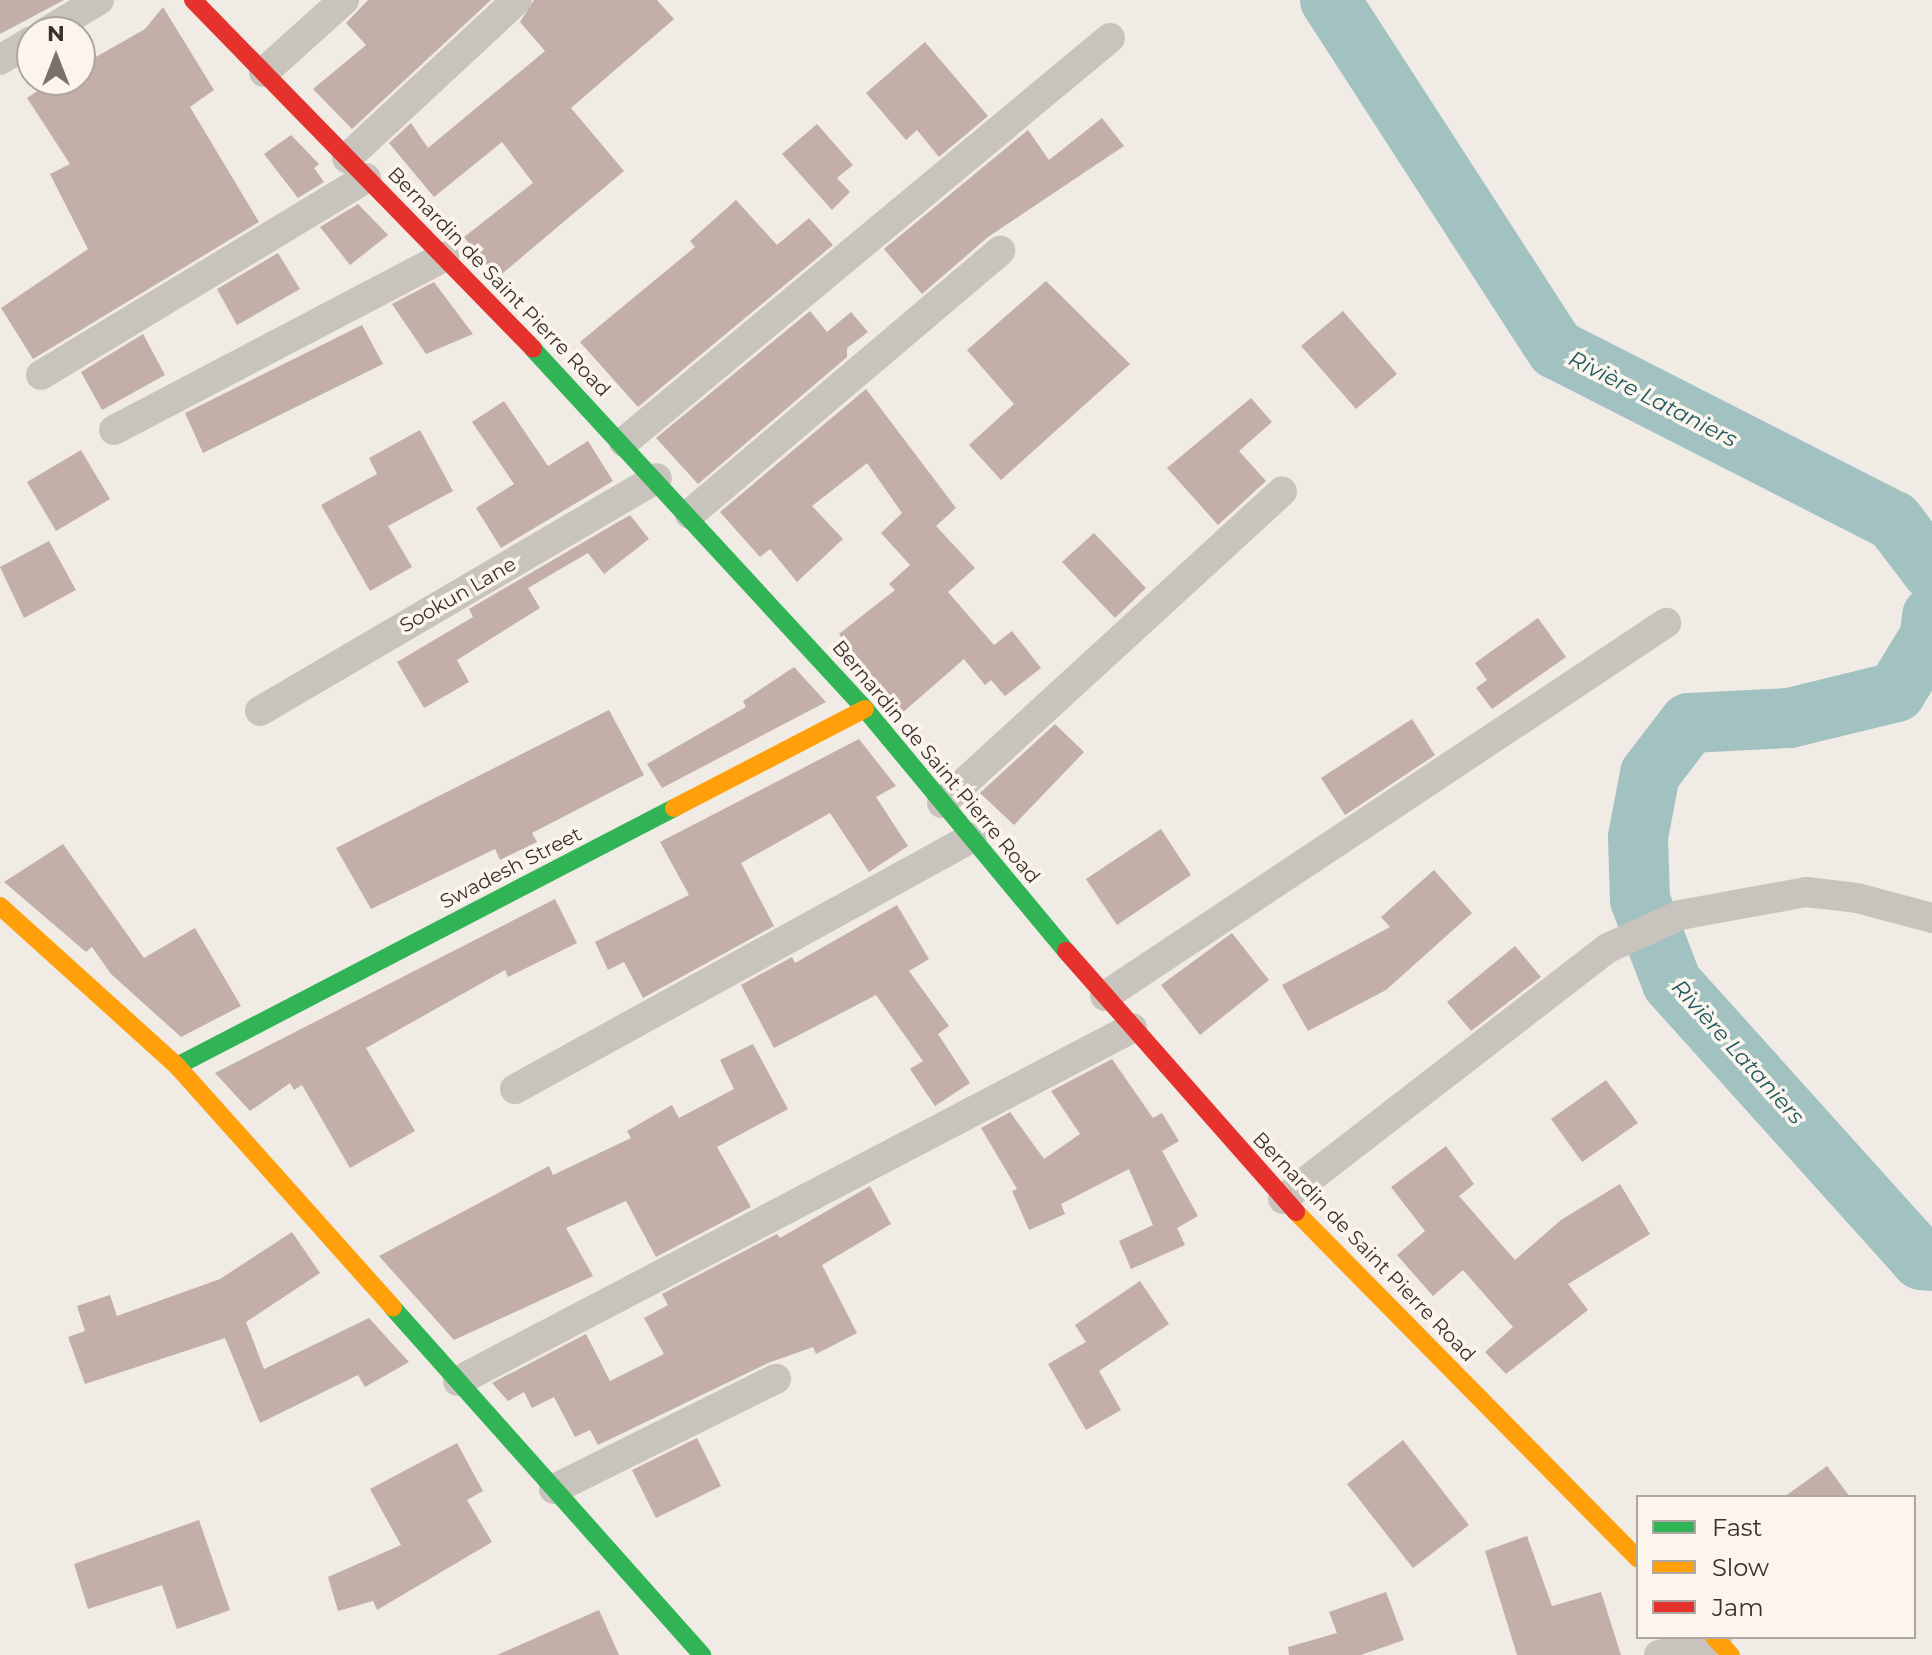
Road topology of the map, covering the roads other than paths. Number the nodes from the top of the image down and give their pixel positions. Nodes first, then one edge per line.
1 (99, 0) edge
2 (193, 0) edge
3 (344, 0) edge
4 (517, 0) edge
5 (72, 16) edge
6 (1110, 38) dead end
7 (264, 72) junction
8 (356, 168) junction
9 (1000, 251) dead end
10 (444, 257) junction
11 (41, 375) dead end
12 (114, 430) dead end
13 (624, 442) junction
14 (657, 478) junction
15 (1282, 491) dead end
16 (690, 514) junction
17 (1666, 623) dead end
18 (865, 709) junction
19 (260, 711) dead end
20 (942, 803) junction
21 (971, 838) junction
22 (0, 906) edge
23 (1932, 918) edge
24 (1105, 996) junction
25 (1132, 1028) junction
26 (177, 1066) junction
27 (515, 1089) dead end
28 (1283, 1199) junction
29 (776, 1379) dead end
30 (458, 1381) junction
31 (554, 1489) junction
32 (1636, 1557) edge
33 (1721, 1644) edge
34 (702, 1655) edge
35 (1659, 1655) edge

1 - 5 street
2 - 7 main road, Bernardin de Saint Pierre Road
3 - 7 street
4 - 8 street
6 - 13 street
7 - 8 main road, Bernardin de Saint Pierre Road
8 - 10 main road, Bernardin de Saint Pierre Road
8 - 11 street
9 - 16 street
10 - 12 street
10 - 13 main road, Bernardin de Saint Pierre Road
13 - 14 main road, Bernardin de Saint Pierre Road
14 - 16 main road, Bernardin de Saint Pierre Road
14 - 19 street, Sookun Lane
15 - 20 street
16 - 18 main road, Bernardin de Saint Pierre Road
17 - 24 street
18 - 20 main road, Bernardin de Saint Pierre Road
18 - 26 main road, Swadesh Street
20 - 21 main road, Bernardin de Saint Pierre Road
21 - 24 main road, Bernardin de Saint Pierre Road
21 - 27 street
22 - 26 main road
23 - 28 street
24 - 25 main road, Bernardin de Saint Pierre Road
25 - 28 main road, Bernardin de Saint Pierre Road
25 - 30 street
26 - 30 main road
28 - 32 main road, Bernardin de Saint Pierre Road
29 - 31 street
30 - 31 main road
31 - 34 main road
33 - 35 street

